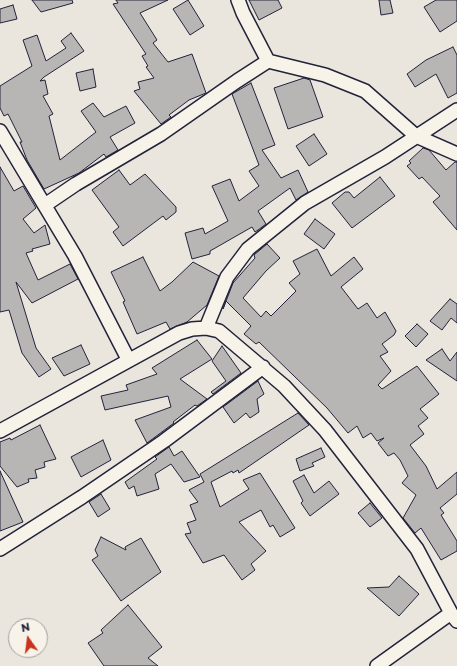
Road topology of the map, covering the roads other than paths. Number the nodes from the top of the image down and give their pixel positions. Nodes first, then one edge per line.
1 (238, 0) edge
2 (268, 61) junction
3 (457, 110) edge
4 (0, 132) edge
5 (416, 136) junction
6 (457, 154) edge
7 (45, 206) junction
8 (206, 328) junction
9 (128, 360) junction
10 (263, 367) junction
11 (0, 431) edge
12 (0, 549) edge
13 (454, 617) edge
14 (377, 666) edge

1 - 2 street
2 - 5 street
2 - 7 street
3 - 5 street
4 - 7 street
5 - 6 street
5 - 8 street
7 - 9 street
8 - 9 street
8 - 10 street
9 - 11 street
10 - 12 street
10 - 13 street
13 - 14 street

